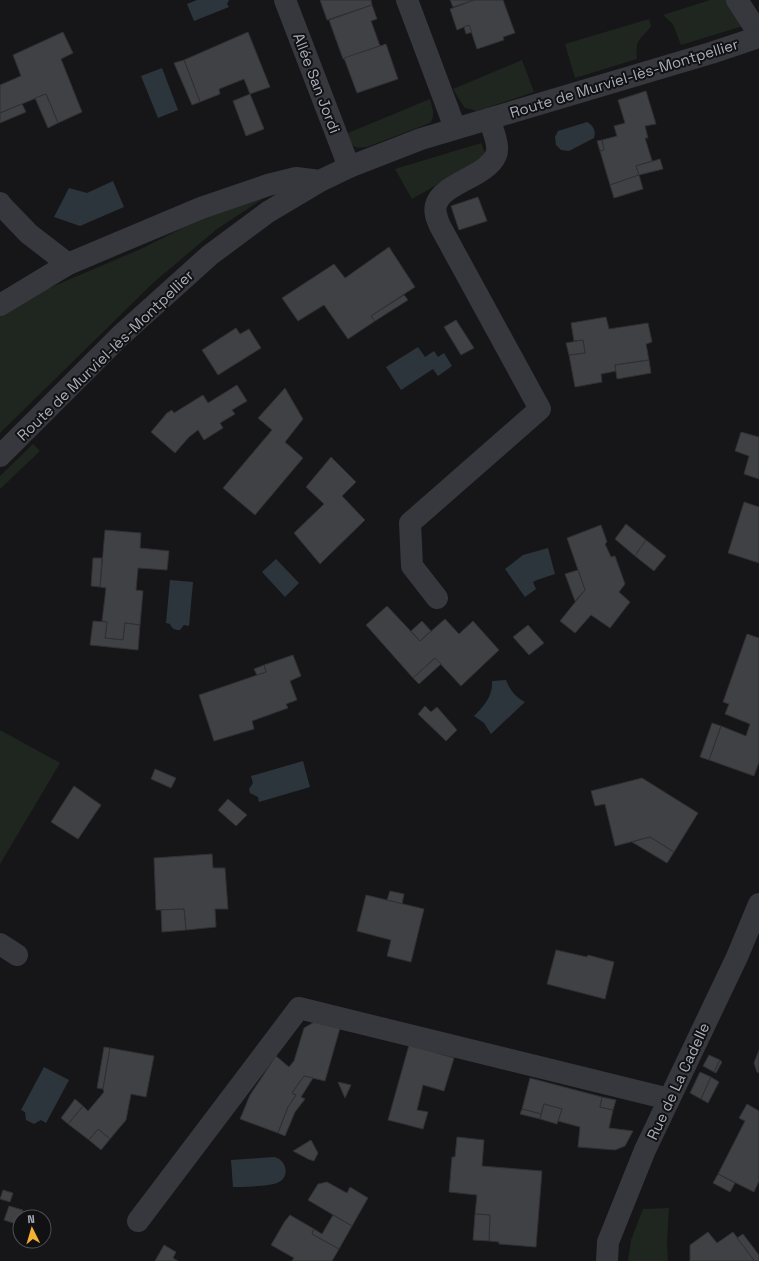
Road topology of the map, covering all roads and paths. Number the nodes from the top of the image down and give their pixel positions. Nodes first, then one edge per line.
1 (285, 0) edge
2 (407, 0) edge
3 (737, 0) edge
4 (759, 35) edge
5 (489, 119) junction
6 (455, 128) junction
7 (349, 167) junction
8 (320, 181) junction
9 (0, 203) edge
10 (68, 264) junction
11 (0, 306) edge
12 (0, 456) edge
13 (437, 598) dead end
14 (759, 904) edge
15 (669, 1099) junction
16 (138, 1221) dead end
17 (607, 1261) edge

1 - 7 street, Allée San Jordi
2 - 6 street
3 - 4 street
4 - 5 street, Route de Murviel-lès-Montpellier
5 - 6 street, Route de Murviel-lès-Montpellier
5 - 13 street, Route de Murviel-lès-Montpellier
6 - 7 street, Route de Murviel-lès-Montpellier
7 - 8 street, Route de Murviel-lès-Montpellier
8 - 10 street
8 - 12 street, Route de Murviel-lès-Montpellier
9 - 10 street
10 - 11 street
14 - 15 street, Rue de La Cadelle
15 - 16 street
15 - 17 street, Rue de La Cadelle

